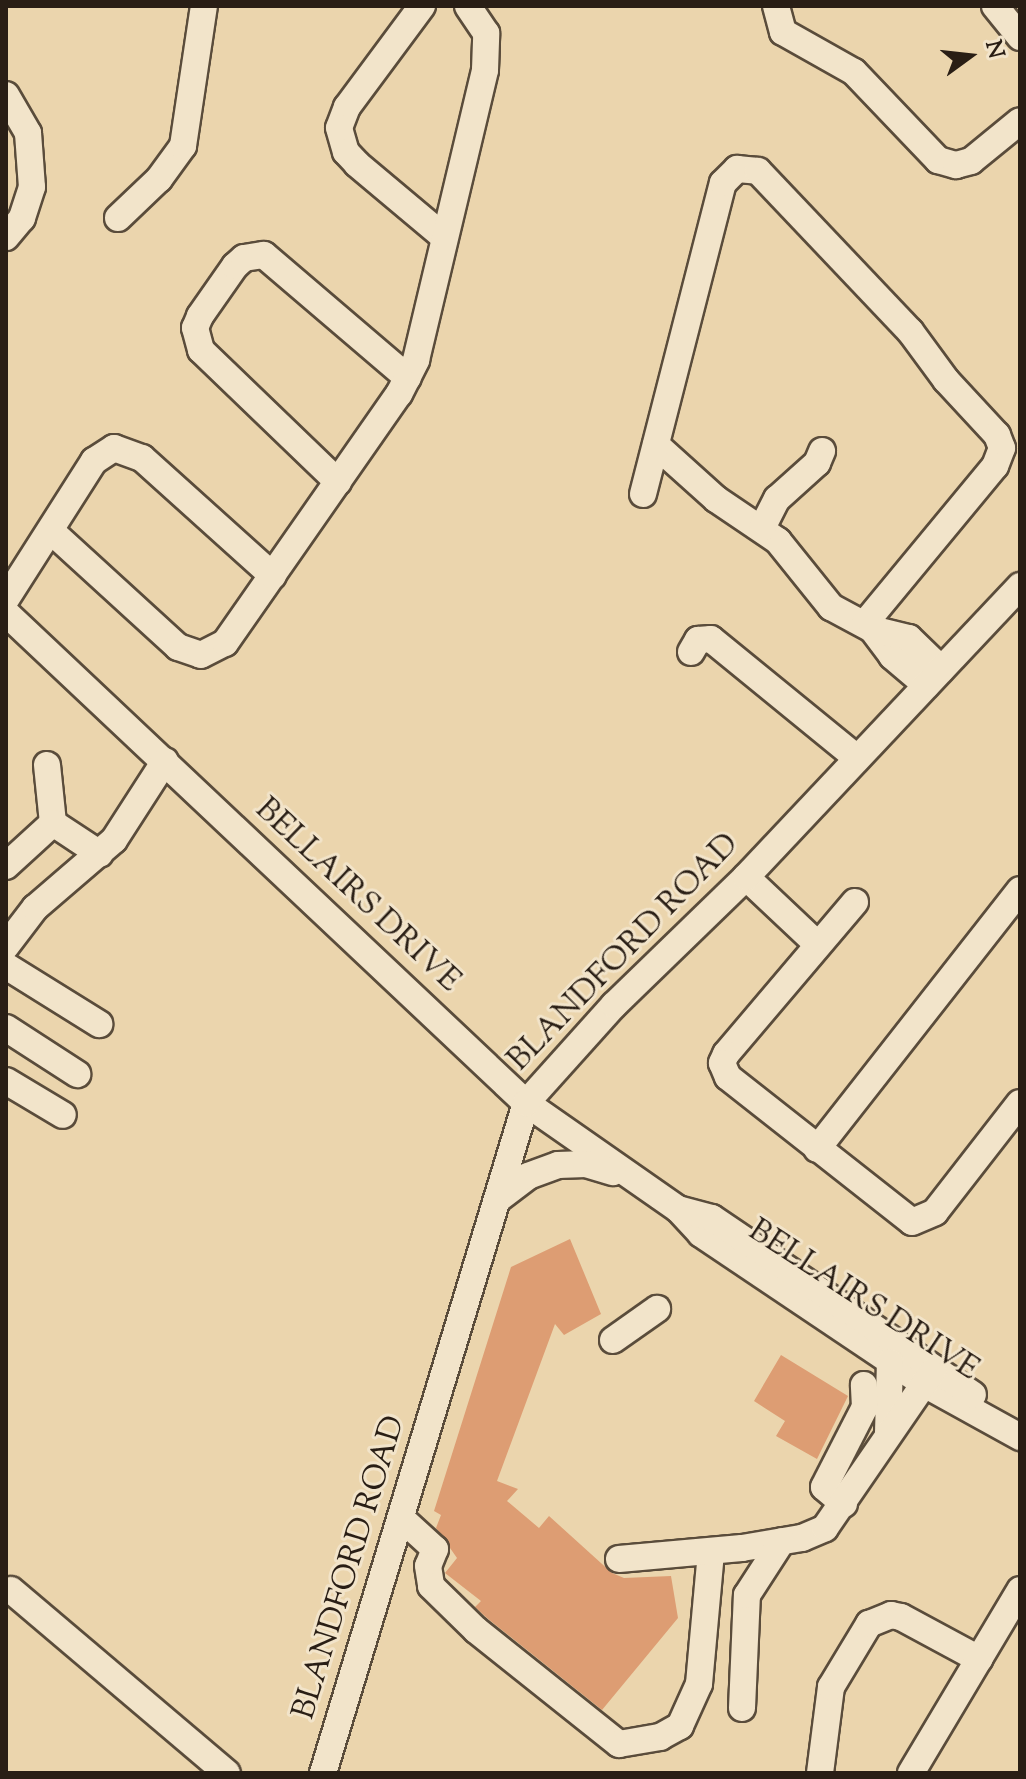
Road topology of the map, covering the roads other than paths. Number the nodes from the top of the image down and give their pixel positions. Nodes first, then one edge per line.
1 (204, 6) edge
2 (422, 6) edge
3 (468, 6) edge
4 (776, 6) edge
5 (995, 6) edge
6 (1020, 37) edge
7 (6, 95) edge
8 (1020, 121) edge
9 (118, 218) dead end
10 (6, 237) edge
11 (444, 237) junction
12 (408, 378) junction
13 (656, 445) junction
14 (822, 451) dead end
15 (338, 482) junction
16 (643, 494) dead end
17 (762, 528) junction
18 (51, 531) junction
19 (273, 576) junction
20 (1017, 596) edge
21 (6, 599) edge
22 (6, 613) edge
23 (869, 626) junction
24 (691, 652) dead end
25 (933, 677) junction
26 (857, 758) junction
27 (165, 761) junction
28 (47, 765) dead end
29 (53, 823) junction
30 (100, 854) junction
31 (6, 866) edge
32 (746, 877) junction
33 (1020, 890) edge
34 (855, 902) dead end
35 (9, 929) edge
36 (816, 943) junction
37 (6, 966) edge
38 (99, 1024) dead end
39 (6, 1028) edge
40 (77, 1074) dead end
41 (6, 1081) edge
42 (526, 1103) junction
43 (1020, 1103) edge
44 (63, 1115) dead end
45 (817, 1149) junction
46 (636, 1178) junction
47 (498, 1199) junction
48 (678, 1209) junction
49 (657, 1309) dead end
50 (613, 1340) dead end
51 (890, 1362) junction
52 (929, 1376) junction
53 (864, 1385) dead end
54 (1020, 1435) edge
55 (887, 1437) junction
56 (844, 1504) junction
57 (401, 1518) junction
58 (782, 1541) junction
59 (711, 1552) junction
60 (630, 1559) dead end
61 (11, 1590) dead end
62 (1020, 1590) edge
63 (705, 1614) junction
64 (745, 1622) junction
65 (979, 1659) junction
66 (742, 1708) dead end
67 (227, 1773) edge
68 (323, 1773) edge
69 (820, 1773) edge
70 (911, 1773) edge

1 - 9 street
2 - 11 street
3 - 11 street
4 - 8 street
5 - 6 street
7 - 10 street
11 - 12 street
12 - 15 street
12 - 15 street
13 - 16 street
13 - 17 street
13 - 23 street
14 - 17 street
15 - 19 street
17 - 23 street
18 - 19 street
18 - 19 street
18 - 21 street
20 - 25 street, BLANDFORD ROAD
22 - 27 street, BELLAIRS DRIVE
23 - 25 street
24 - 26 street
25 - 26 street, BLANDFORD ROAD
26 - 32 street, BLANDFORD ROAD
27 - 30 street
27 - 42 street, BELLAIRS DRIVE
28 - 29 street
29 - 30 street
29 - 31 street
30 - 35 street
32 - 36 street
32 - 42 street, BLANDFORD ROAD
33 - 45 street
34 - 36 street
36 - 45 street
37 - 38 street
39 - 40 street
41 - 44 street
42 - 46 street, BELLAIRS DRIVE
42 - 47 street, BLANDFORD ROAD
43 - 45 street
46 - 47 street
46 - 48 street, BELLAIRS DRIVE
47 - 57 street, BLANDFORD ROAD
48 - 51 street, BELLAIRS DRIVE
48 - 52 street, BELLAIRS DRIVE
49 - 50 street
51 - 52 street, BELLAIRS DRIVE
51 - 55 street
52 - 54 street, BELLAIRS DRIVE
52 - 55 street
53 - 56 street
55 - 56 street
56 - 58 street
57 - 63 street
57 - 68 street, BLANDFORD ROAD
58 - 59 street
58 - 64 street
59 - 60 street
59 - 63 street
61 - 67 street
62 - 65 street
63 - 64 street
64 - 66 street
65 - 69 street
65 - 70 street

